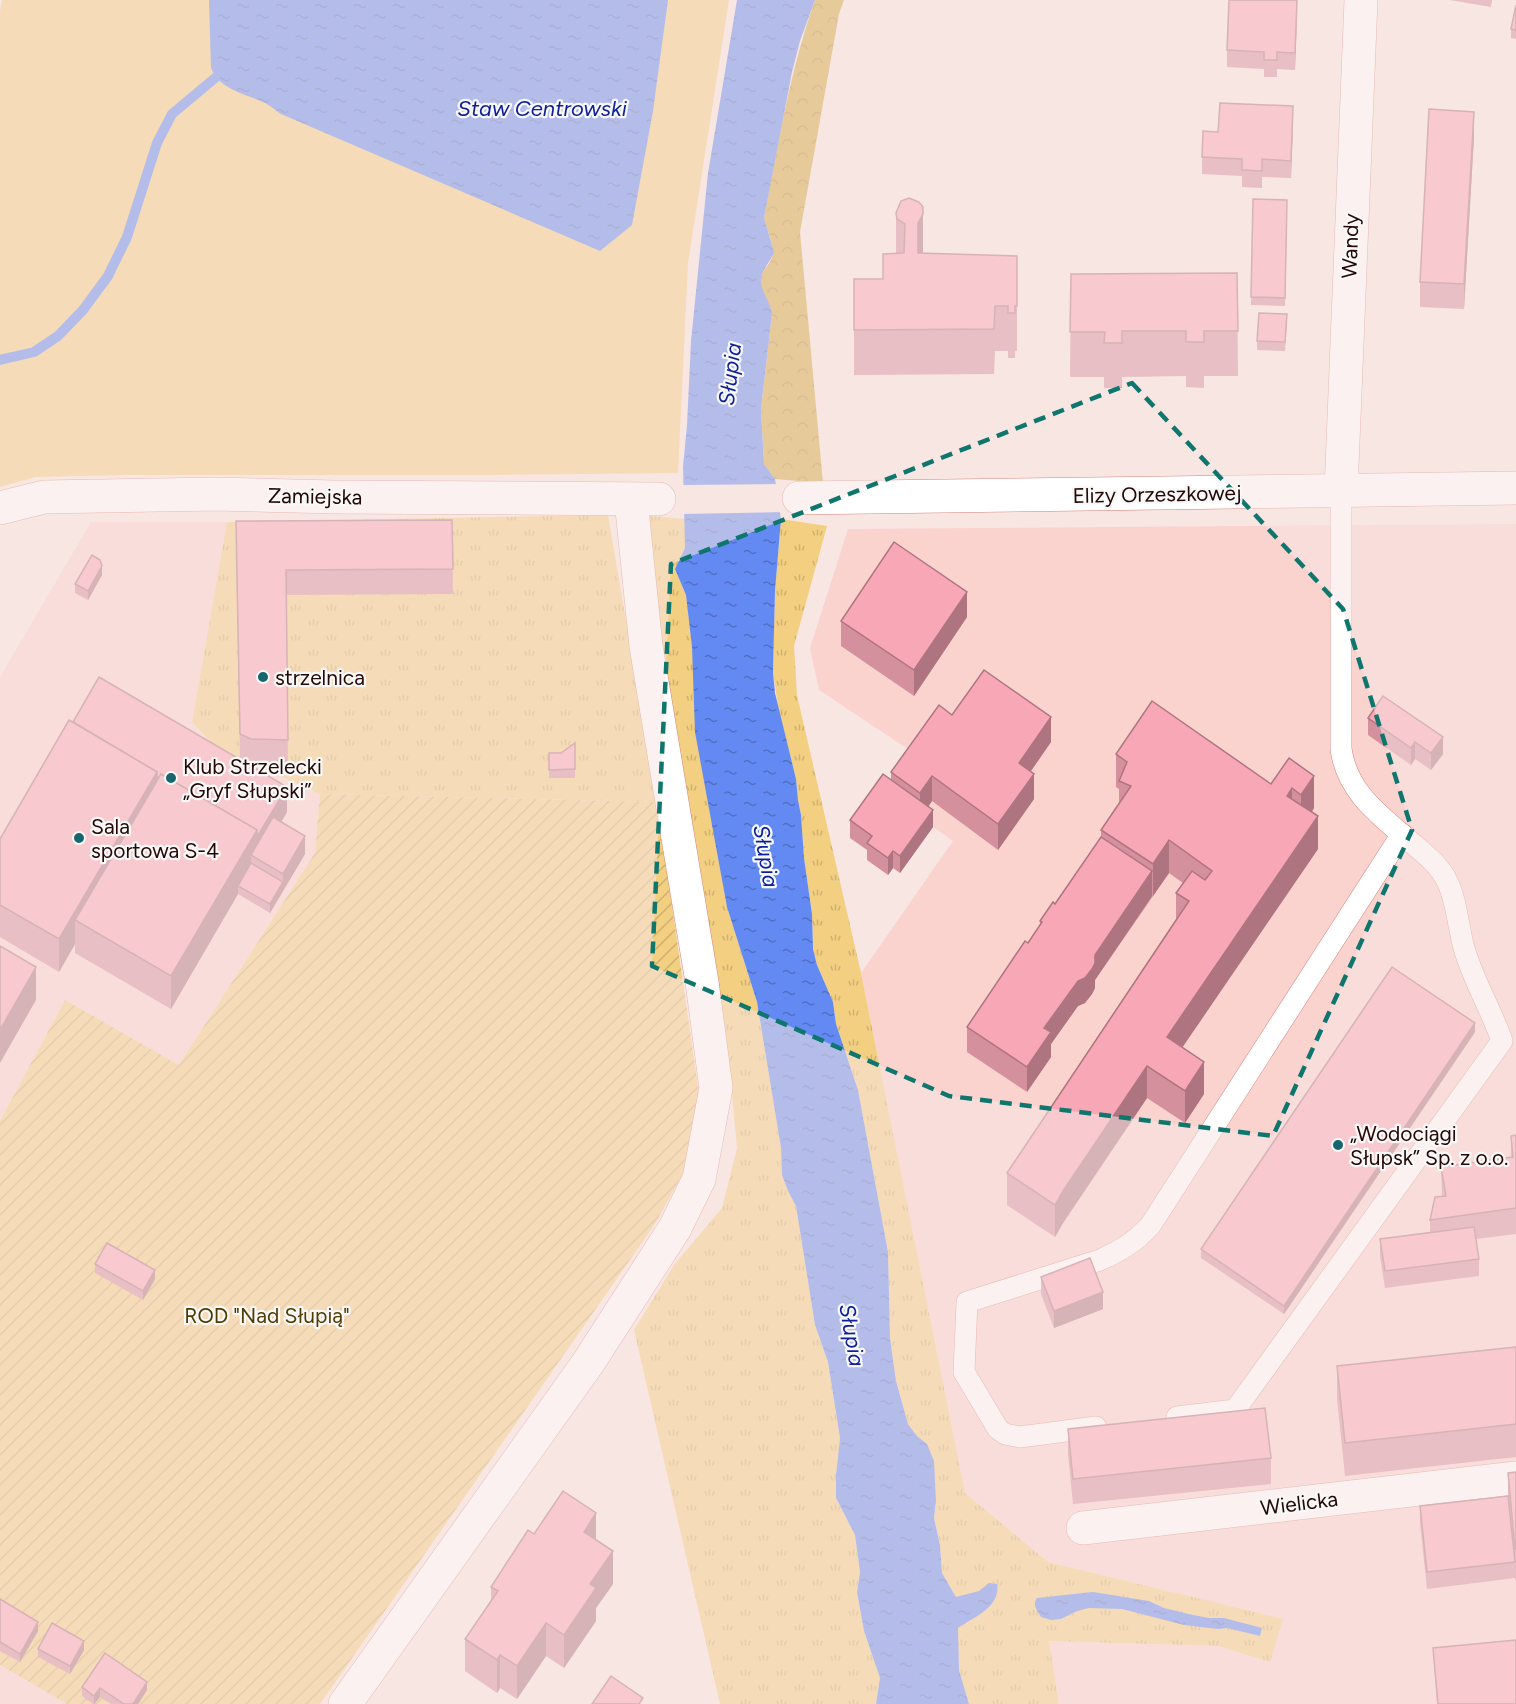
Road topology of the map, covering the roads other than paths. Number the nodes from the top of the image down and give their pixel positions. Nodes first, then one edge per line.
1 (1361, 0) edge
2 (1516, 488) edge
3 (1341, 491) junction
4 (799, 498) dead end
5 (0, 508) edge
6 (1402, 834) junction
7 (1156, 1420) edge
8 (1110, 1426) edge
9 (1516, 1478) edge
10 (1083, 1528) dead end
11 (345, 1704) edge

1 - 3 street, Wandy
2 - 3 street, Elizy Orzeszkowej
3 - 4 street, Elizy Orzeszkowej
3 - 6 lane
5 - 11 street, Zamiejska
6 - 7 lane
6 - 8 lane
9 - 10 street, Wielicka

